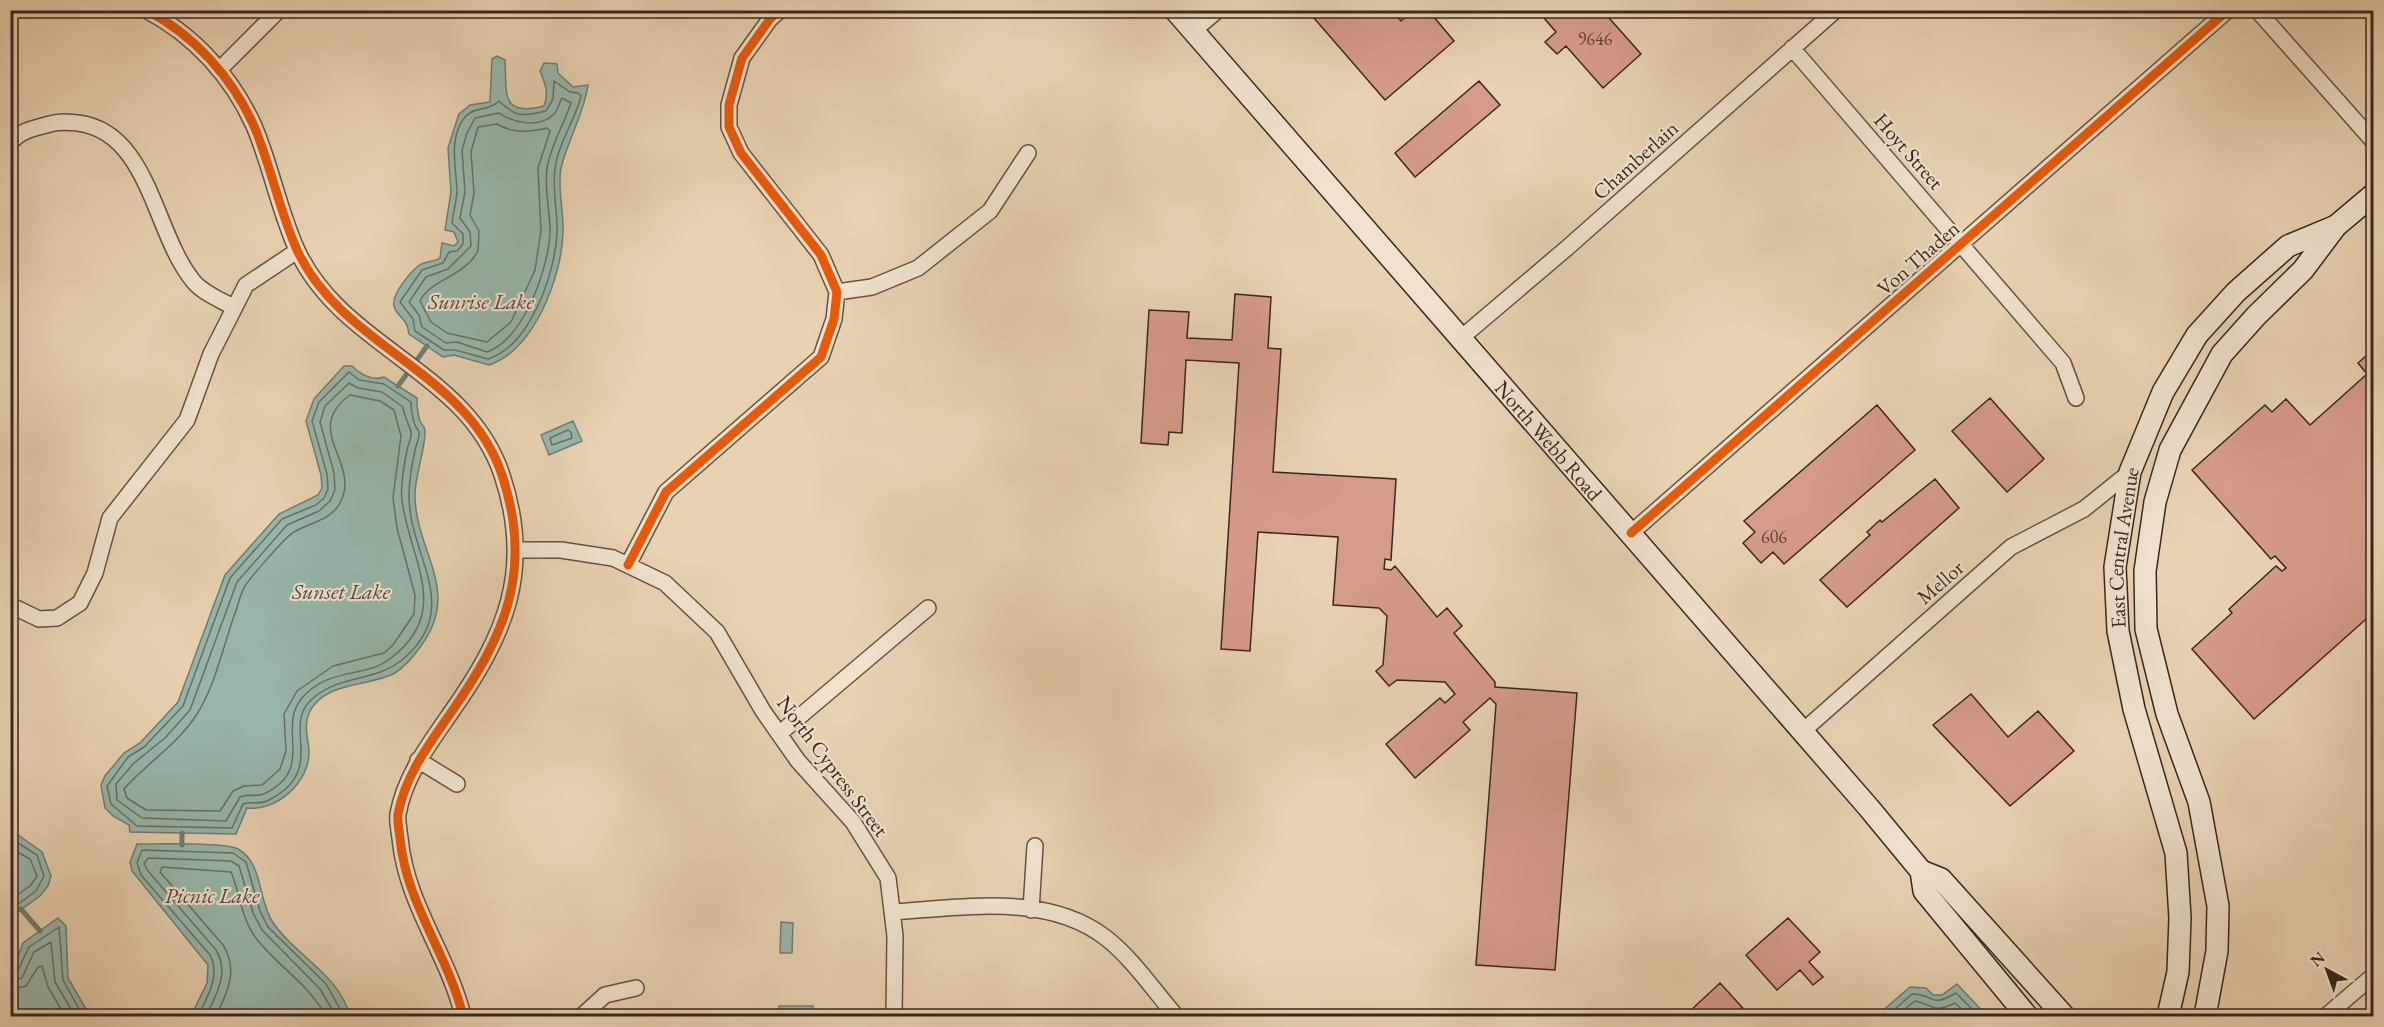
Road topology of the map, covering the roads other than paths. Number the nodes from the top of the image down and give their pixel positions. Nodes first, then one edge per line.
1 (146, 10) edge
2 (279, 10) edge
3 (780, 10) edge
4 (1175, 10) edge
5 (1218, 10) edge
6 (1836, 10) edge
7 (2228, 10) edge
8 (2257, 10) edge
9 (1193, 31) junction
10 (1792, 48) junction
11 (219, 70) junction
12 (2373, 142) edge
13 (10, 143) edge
14 (1028, 153) dead end
15 (2373, 194) edge
16 (2336, 226) junction
17 (1963, 244) junction
18 (297, 251) junction
19 (837, 292) junction
20 (233, 307) junction
21 (1461, 338) junction
22 (2076, 398) dead end
23 (2124, 477) junction
24 (1631, 533) junction
25 (515, 550) junction
26 (628, 565) junction
27 (10, 605) edge
28 (928, 608) dead end
29 (1803, 731) junction
30 (779, 734) junction
31 (418, 760) junction
32 (457, 784) dead end
33 (1035, 846) dead end
34 (1921, 871) junction
35 (1031, 910) junction
36 (892, 912) junction
37 (2373, 975) edge
38 (636, 988) dead end
39 (463, 1017) edge
40 (582, 1017) edge
41 (894, 1017) edge
42 (1176, 1017) edge
43 (2027, 1017) edge
44 (2064, 1017) edge
45 (2168, 1017) edge
46 (2205, 1017) edge
47 (2326, 1017) edge

1 - 11 street
2 - 11 street
3 - 19 street
4 - 9 main road, North Webb Road
5 - 9 street
6 - 10 street, Chamberlain
7 - 17 street, Von Thaden
8 - 12 street
9 - 21 main road, North Webb Road
10 - 17 street, Hoyt Street
10 - 21 street, Chamberlain
11 - 18 street
13 - 20 street
14 - 19 street
15 - 16 main road, East Central Avenue
16 - 23 main road, East Central Avenue
16 - 46 main road, East Central Avenue
17 - 22 street, Hoyt Street
17 - 24 street, Von Thaden
18 - 20 street
18 - 25 street
19 - 26 street
20 - 27 street
21 - 24 main road, North Webb Road
23 - 29 street, Mellor
23 - 45 main road, East Central Avenue
24 - 29 main road, North Webb Road
25 - 26 street, North Cypress Street
25 - 31 street
26 - 30 street, North Cypress Street
28 - 30 street
29 - 34 main road, North Webb Road
30 - 36 street, North Cypress Street
31 - 32 street
31 - 39 street
33 - 35 street
34 - 43 main road, North Webb Road
34 - 44 main road, North Webb Road
35 - 36 street
35 - 42 street
36 - 41 street, North Cypress Street
37 - 47 street
38 - 40 street

